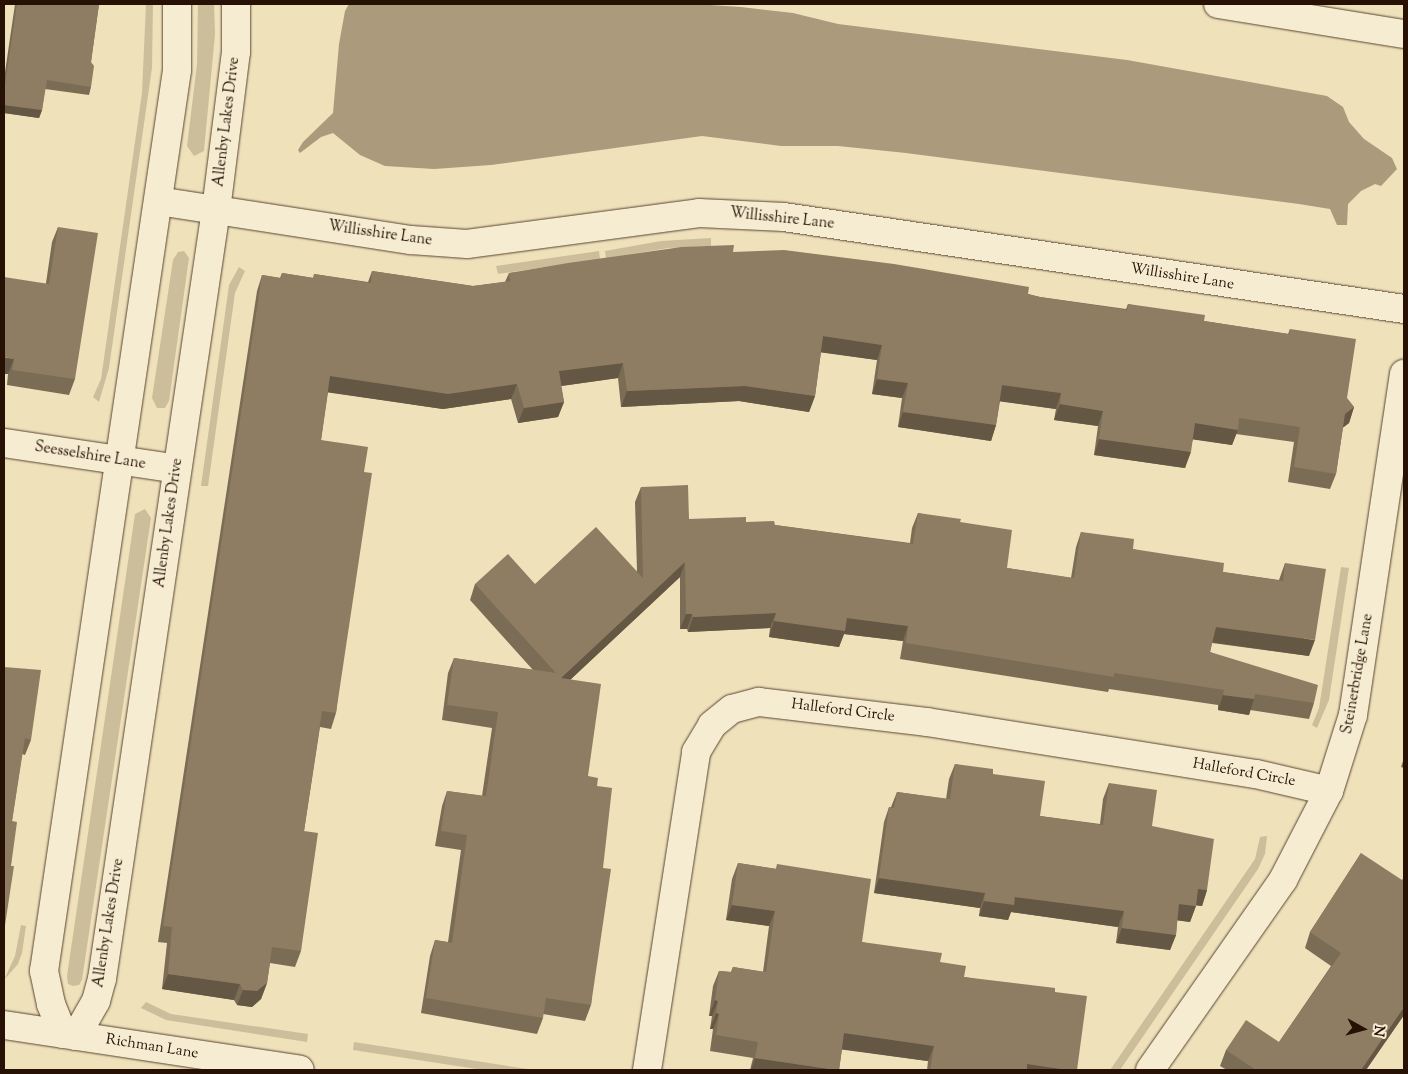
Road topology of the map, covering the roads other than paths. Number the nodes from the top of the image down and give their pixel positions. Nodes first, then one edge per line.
1 (176, 4) edge
2 (236, 4) edge
3 (1218, 4) edge
4 (1404, 34) edge
5 (158, 201) junction
6 (216, 210) junction
7 (1404, 309) edge
8 (1404, 374) edge
9 (4, 442) edge
10 (120, 461) junction
11 (177, 469) junction
12 (1329, 790) junction
13 (4, 1025) edge
14 (70, 1035) junction
15 (300, 1070) edge
16 (647, 1070) edge
17 (1150, 1070) edge

1 - 5 street
2 - 6 street, Allenby Lakes Drive
3 - 4 street
5 - 6 street, Willisshire Lane
5 - 10 street
6 - 7 street, Willisshire Lane
6 - 11 street, Allenby Lakes Drive
8 - 12 street, Steinerbridge Lane
9 - 10 street, Seesselshire Lane
10 - 11 street, Seesselshire Lane
10 - 14 street
11 - 14 street, Allenby Lakes Drive
12 - 16 street, Halleford Circle
12 - 17 street, Steinerbridge Lane
13 - 14 street, Richman Lane
14 - 15 street, Richman Lane

